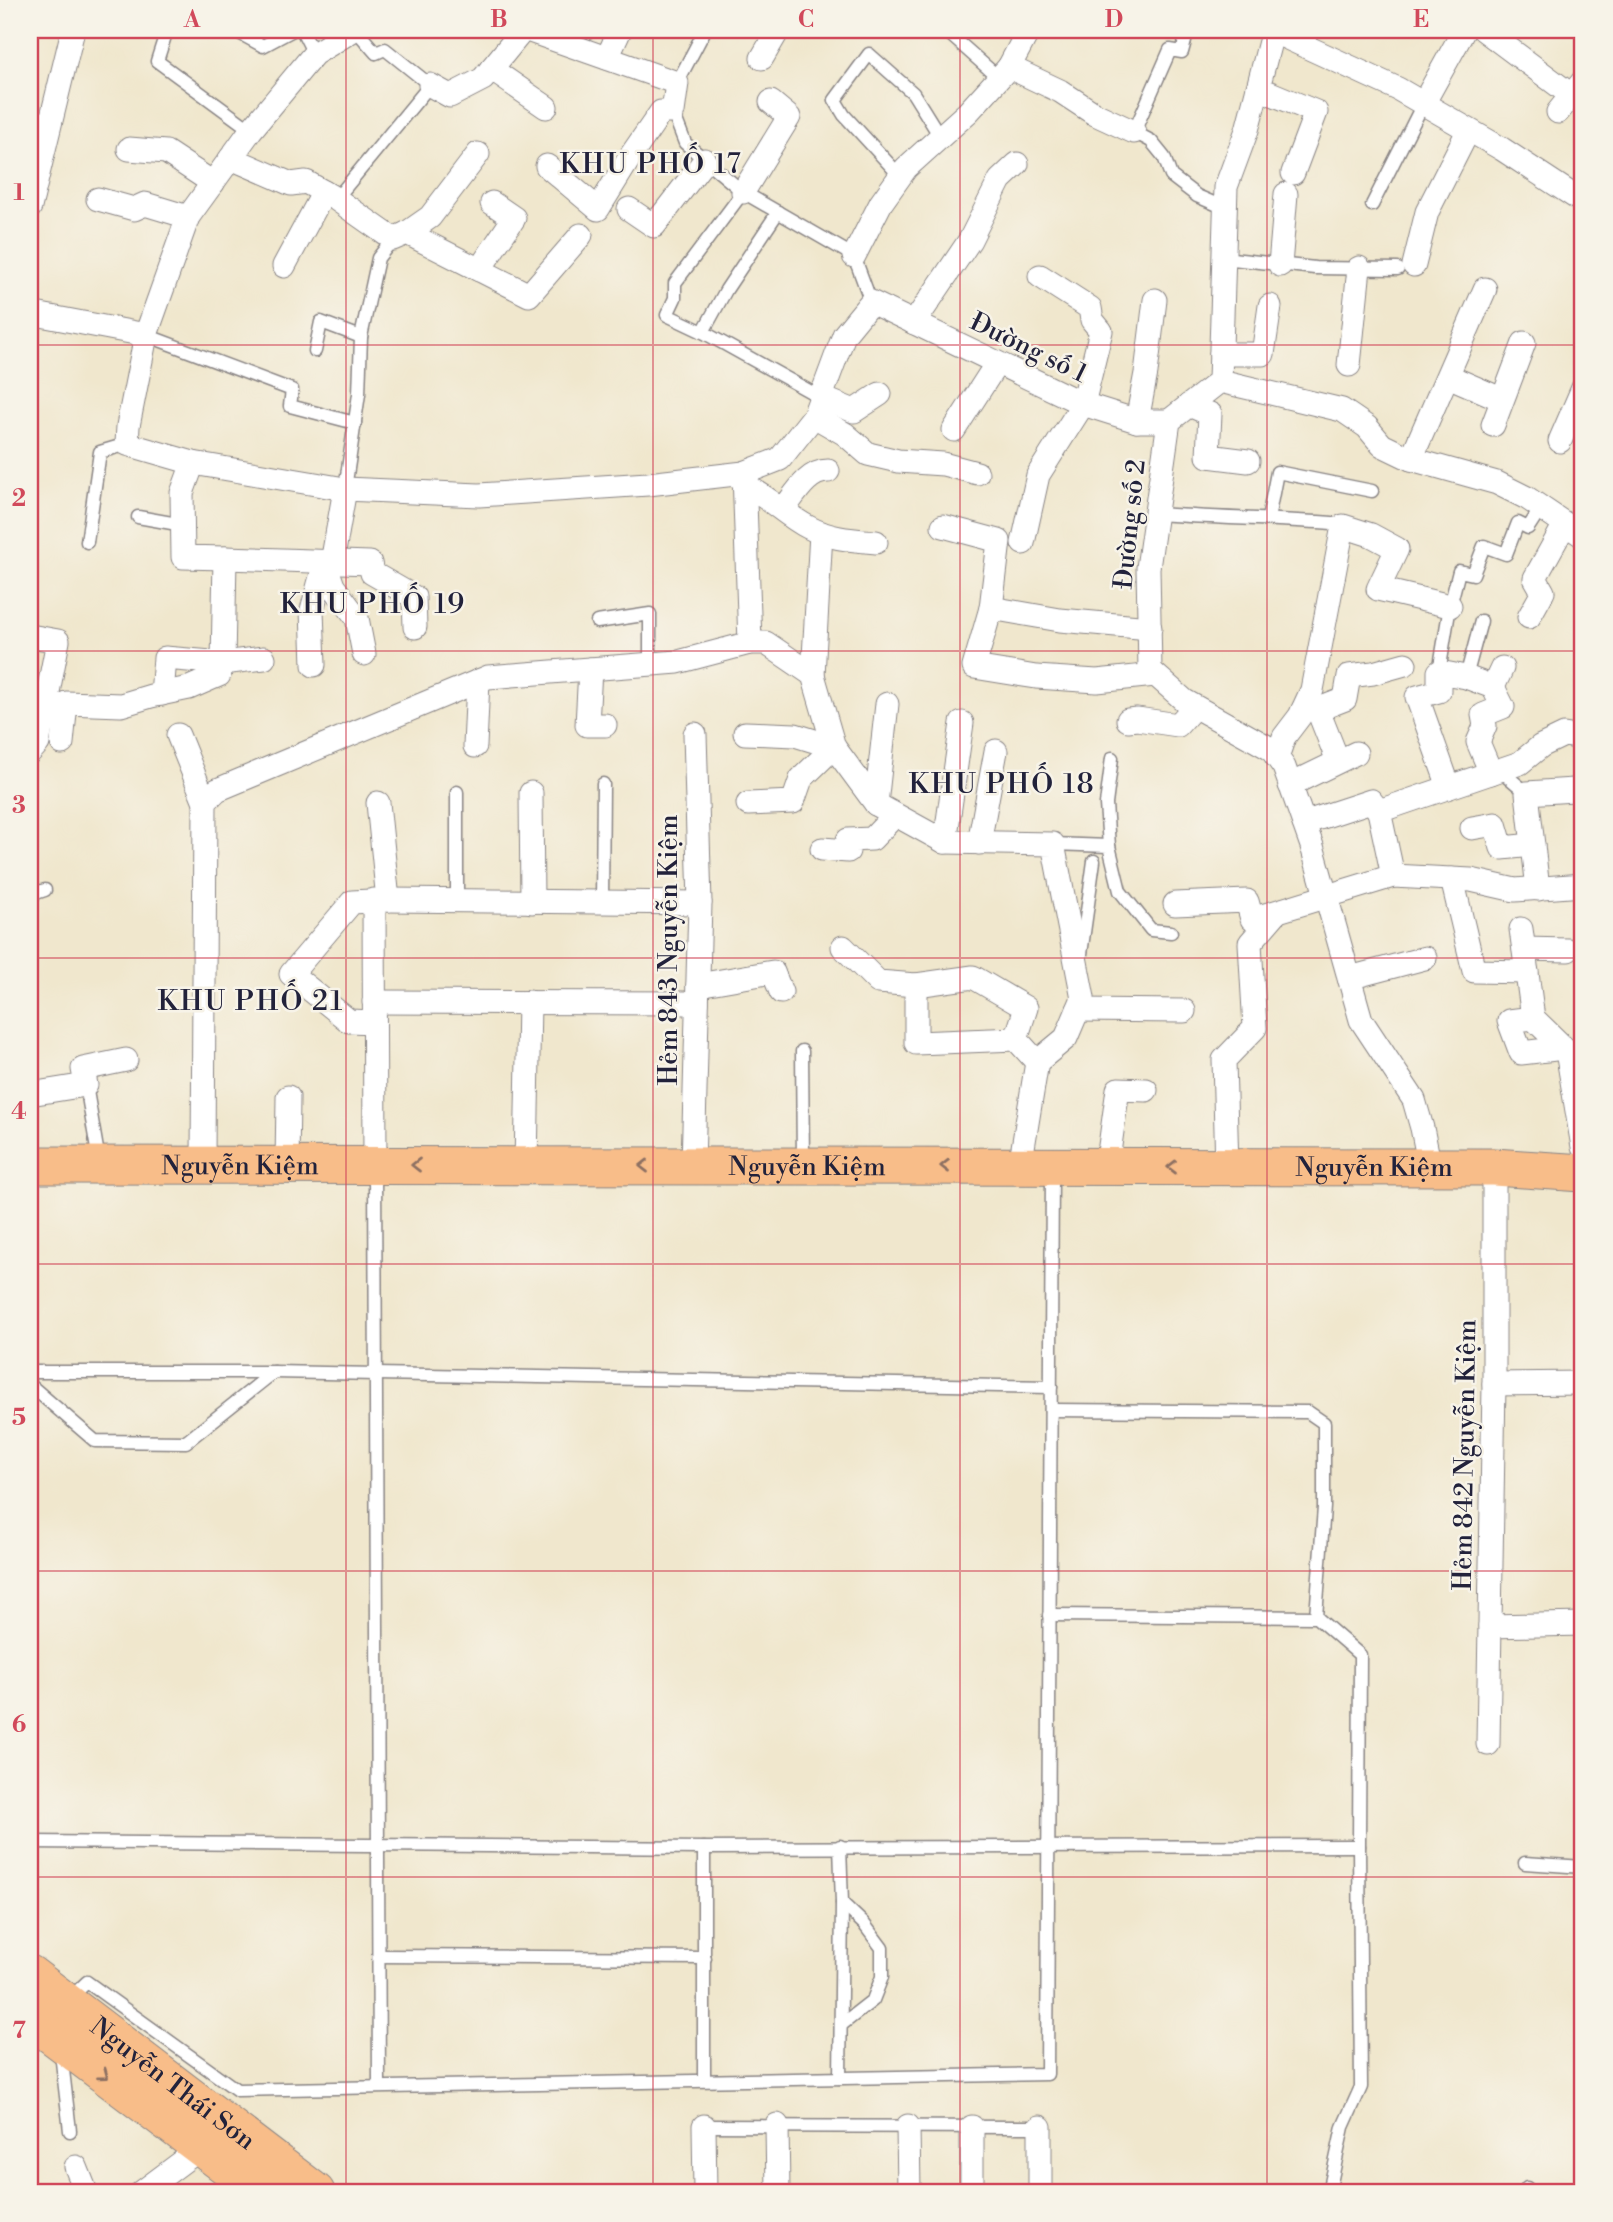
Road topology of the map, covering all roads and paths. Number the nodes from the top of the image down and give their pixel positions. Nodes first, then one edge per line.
1 (74, 30) edge
2 (167, 30) edge
3 (293, 30) edge
4 (302, 30) edge
5 (354, 30) edge
6 (620, 30) edge
7 (705, 30) edge
8 (768, 30) edge
9 (945, 30) edge
10 (1183, 30) edge
11 (1464, 30) edge
12 (1483, 30) edge
13 (1273, 31) edge
14 (537, 32) edge
15 (1023, 32) edge
16 (240, 34) dead end
17 (314, 54) junction
18 (607, 58) junction
19 (762, 58) dead end
20 (491, 69) junction
21 (1004, 72) junction
22 (677, 83) junction
23 (430, 85) junction
24 (1258, 88) junction
25 (1571, 96) edge
26 (771, 102) dead end
27 (1423, 104) junction
28 (545, 107) dead end
29 (673, 112) junction
30 (251, 130) junction
31 (1468, 131) junction
32 (1134, 132) junction
33 (940, 138) junction
34 (129, 149) dead end
35 (478, 154) dead end
36 (232, 158) junction
37 (705, 160) junction
38 (1017, 164) dead end
39 (547, 166) dead end
40 (901, 177) junction
41 (213, 183) junction
42 (743, 192) junction
43 (330, 195) junction
44 (98, 199) dead end
45 (1583, 202) edge
46 (492, 203) dead end
47 (1372, 205) dead end
48 (30, 207) edge
49 (1225, 208) junction
50 (629, 209) dead end
51 (778, 212) junction
52 (188, 217) junction
53 (581, 235) dead end
54 (400, 236) junction
55 (854, 256) junction
56 (1223, 258) junction
57 (1280, 265) junction
58 (284, 266) dead end
59 (1406, 267) joint
60 (1359, 268) junction
61 (479, 270) junction
62 (1040, 276) dead end
63 (1485, 289) dead end
64 (1155, 300) dead end
65 (871, 302) junction
66 (1270, 306) dead end
67 (30, 313) edge
68 (914, 323) junction
69 (703, 332) junction
70 (146, 335) junction
71 (360, 337) junction
72 (1524, 343) dead end
73 (315, 351) dead end
74 (1222, 354) junction
75 (997, 363) junction
76 (1349, 365) dead end
77 (1448, 376) junction
78 (1220, 381) junction
79 (1583, 388) edge
80 (880, 394) dead end
81 (1501, 399) junction
82 (1083, 404) junction
83 (1189, 405) junction
84 (817, 407) junction
85 (1137, 421) junction
86 (1170, 421) junction
87 (355, 423) junction
88 (1493, 425) dead end
89 (954, 430) dead end
90 (1560, 441) dead end
91 (127, 444) junction
92 (1411, 459) junction
93 (1248, 461) dead end
94 (193, 463) junction
95 (828, 471) dead end
96 (977, 474) dead end
97 (744, 479) junction
98 (345, 489) junction
99 (1372, 491) dead end
100 (1541, 508) junction
101 (783, 509) junction
102 (1156, 514) junction
103 (138, 517) dead end
104 (1268, 519) junction
105 (1332, 523) dead end
106 (183, 525) junction
107 (943, 526) dead end
108 (1574, 530) edge
109 (821, 533) junction
110 (87, 542) dead end
111 (876, 542) dead end
112 (1023, 543) dead end
113 (225, 558) junction
114 (325, 562) junction
115 (1450, 606) junction
116 (991, 608) junction
117 (1529, 617) dead end
118 (1480, 621) dead end
119 (597, 622) dead end
120 (415, 627) dead end
121 (1150, 628) junction
122 (30, 636) edge
123 (750, 643) junction
124 (364, 654) dead end
125 (264, 658) dead end
126 (223, 663) junction
127 (650, 664) junction
128 (1405, 664) dead end
129 (314, 665) dead end
130 (590, 669) junction
131 (1439, 672) junction
132 (813, 675) junction
133 (1155, 675) junction
134 (1466, 677) junction
135 (478, 681) junction
136 (162, 694) junction
137 (887, 704) dead end
138 (1194, 707) junction
139 (1310, 709) junction
140 (1128, 720) dead end
141 (962, 723) dead end
142 (605, 725) dead end
143 (745, 733) dead end
144 (695, 734) dead end
145 (178, 736) dead end
146 (1583, 738) edge
147 (62, 743) dead end
148 (475, 746) dead end
149 (834, 747) junction
150 (996, 751) dead end
151 (30, 752) edge
152 (1277, 757) junction
153 (1112, 758) dead end
154 (1495, 771) junction
155 (603, 784) dead end
156 (1290, 785) junction
157 (1450, 787) junction
158 (1574, 790) dead end
159 (457, 792) dead end
160 (531, 793) dead end
161 (1527, 793) junction
162 (205, 802) junction
163 (378, 803) dead end
164 (748, 804) dead end
165 (886, 810) junction
166 (1379, 811) junction
167 (1304, 823) junction
168 (1472, 828) dead end
169 (945, 842) junction
170 (979, 843) junction
171 (1053, 844) junction
172 (1102, 845) junction
173 (1533, 845) junction
174 (822, 849) dead end
175 (1094, 861) dead end
176 (1393, 876) junction
177 (1452, 879) junction
178 (1583, 885) edge
179 (1538, 889) junction
180 (45, 890) dead end
181 (30, 895) edge
182 (1326, 895) junction
183 (381, 900) junction
184 (457, 901) junction
185 (532, 902) junction
186 (602, 902) junction
187 (700, 903) junction
188 (1175, 904) dead end
189 (1276, 913) junction
190 (1171, 932) dead end
191 (844, 947) dead end
192 (1568, 950) dead end
193 (1425, 958) dead end
194 (1079, 972) junction
195 (1527, 972) junction
196 (1349, 978) junction
197 (916, 985) junction
198 (781, 992) dead end
199 (697, 994) junction
200 (529, 1002) junction
201 (1078, 1010) junction
202 (1184, 1011) dead end
203 (374, 1012) junction
204 (1533, 1018) junction
205 (1016, 1039) junction
206 (1564, 1048) junction
207 (802, 1051) dead end
208 (126, 1060) dead end
209 (1037, 1062) junction
210 (86, 1085) junction
211 (1146, 1090) dead end
212 (30, 1094) edge
213 (288, 1097) dead end
214 (1583, 1147) edge
215 (30, 1165) edge
216 (99, 1165) junction
217 (203, 1165) junction
218 (287, 1165) junction
219 (375, 1165) junction
220 (526, 1166) junction
221 (693, 1166) junction
222 (803, 1166) junction
223 (1036, 1166) junction
224 (1107, 1167) junction
225 (1227, 1167) junction
226 (1430, 1167) junction
227 (1494, 1167) junction
228 (1583, 1173) edge
229 (30, 1372) edge
230 (274, 1372) junction
231 (376, 1374) junction
232 (1583, 1383) edge
233 (1494, 1384) junction
234 (30, 1385) edge
235 (1051, 1387) junction
236 (1051, 1410) junction
237 (1049, 1615) junction
238 (1316, 1618) junction
239 (1583, 1624) edge
240 (1490, 1626) junction
241 (1488, 1744) dead end
242 (30, 1842) edge
243 (378, 1846) junction
244 (840, 1846) junction
245 (1359, 1846) junction
246 (704, 1848) junction
247 (1048, 1848) junction
248 (1525, 1863) dead end
249 (1583, 1867) edge
250 (842, 1903) junction
251 (379, 1956) junction
252 (705, 1958) junction
253 (30, 1973) edge
254 (66, 2002) junction
255 (841, 2025) junction
256 (42, 2032) edge
257 (840, 2078) junction
258 (704, 2079) junction
259 (379, 2087) junction
260 (705, 2126) joint
261 (777, 2126) junction
262 (908, 2126) junction
263 (972, 2127) junction
264 (1040, 2127) joint
265 (71, 2131) dead end
266 (201, 2148) junction
267 (76, 2167) dead end
268 (86, 2192) edge
269 (142, 2192) edge
270 (260, 2192) edge
271 (316, 2192) edge
272 (705, 2192) edge
273 (778, 2192) edge
274 (909, 2192) edge
275 (972, 2192) edge
276 (1040, 2192) edge
277 (1329, 2192) edge

1 - 48 street
2 - 30 lane
3 - 16 lane
4 - 17 lane
5 - 17 street
5 - 23 lane
6 - 18 street
7 - 22 lane
8 - 19 street
9 - 21 lane
10 - 32 lane
11 - 27 street
12 - 25 street
13 - 24 street
13 - 27 street
14 - 18 street
14 - 20 street
15 - 21 street
17 - 30 street
18 - 22 street
20 - 23 street
20 - 28 street
21 - 32 street
21 - 33 street
22 - 29 street
23 - 43 lane
24 - 49 street
24 - 57 street
26 - 42 street
27 - 31 street
27 - 47 lane
29 - 37 lane
29 - 39 street
30 - 36 street
31 - 45 street
31 - 59 street
32 - 49 lane
33 - 40 street
33 - 40 lane
34 - 41 street
35 - 54 street
36 - 41 street
36 - 43 street
37 - 42 lane
37 - 50 street
38 - 68 street
40 - 55 street
41 - 52 street
42 - 51 lane
42 - 69 lane
43 - 54 street
43 - 58 street
44 - 52 street
46 - 61 street
49 - 56 street
51 - 55 lane
51 - 69 lane
52 - 70 street
53 - 61 street
54 - 61 street
54 - 71 lane
55 - 65 lane
56 - 57 lane
56 - 74 street
57 - 60 lane
59 - 60 lane
60 - 76 street
62 - 82 street
63 - 77 street
64 - 85 street
65 - 68 street, Đường số 1
65 - 84 street
66 - 74 street
67 - 70 street
68 - 75 street, Đường số 1
69 - 84 lane
70 - 87 lane
70 - 91 street
71 - 73 lane
71 - 87 lane
72 - 81 street
74 - 78 street
75 - 82 street, Đường số 1
75 - 89 street
77 - 81 street
77 - 92 street
78 - 83 street
78 - 92 street
79 - 90 street
80 - 84 street
81 - 88 street
82 - 85 street, Đường số 1
82 - 112 street
83 - 86 street
83 - 93 street
84 - 96 street
84 - 97 street
85 - 86 street, Đường số 1
86 - 102 street, Đường số 2
87 - 98 lane
91 - 94 street
91 - 110 lane
92 - 100 street
94 - 98 street
94 - 106 street
95 - 101 street
97 - 98 street
97 - 101 street
97 - 123 street
98 - 114 street
99 - 104 lane
100 - 108 street
100 - 115 lane
101 - 109 street
102 - 104 lane
102 - 121 street, Đường số 2
103 - 106 lane
104 - 105 lane
106 - 113 street
107 - 116 street
108 - 117 street
109 - 111 street
109 - 132 street
113 - 114 street
113 - 126 street
114 - 120 street
114 - 124 street
114 - 129 street
115 - 131 lane
115 - 139 street
116 - 121 street
116 - 133 street
118 - 134 lane
119 - 127 lane
121 - 133 street, Đường số 2
122 - 151 street
123 - 127 street
123 - 132 street
125 - 126 street
126 - 136 street
126 - 136 street
127 - 130 street
128 - 139 street
130 - 135 street
130 - 142 street
131 - 134 street
131 - 157 street
132 - 149 street
133 - 138 street
134 - 154 street
135 - 148 street
135 - 162 street
136 - 147 street
137 - 165 street
138 - 140 street
138 - 152 street
139 - 152 street
139 - 156 street
141 - 169 street
143 - 149 street
144 - 187 street, Hẻm 843 Nguyễn Kiệm
145 - 162 street
146 - 154 street
149 - 164 street
149 - 165 street
150 - 170 street
152 - 156 street
153 - 172 lane
154 - 157 street
154 - 161 lane
155 - 186 lane
156 - 167 street
157 - 166 street
158 - 161 street
159 - 184 lane
160 - 185 street
161 - 173 street
162 - 217 street
163 - 183 street
165 - 169 street
165 - 174 street
166 - 167 street
166 - 176 street
167 - 182 street
168 - 173 street
169 - 170 street
170 - 171 street
171 - 172 lane
171 - 194 street
172 - 190 lane
173 - 179 street
175 - 194 lane
176 - 177 street
176 - 182 street
177 - 179 street
177 - 195 street
178 - 179 street
180 - 181 lane
182 - 189 street
182 - 196 street
183 - 184 street
183 - 203 street
183 - 203 street
184 - 185 street
185 - 186 street
186 - 187 street
187 - 199 street, Hẻm 843 Nguyễn Kiệm
188 - 189 street
189 - 225 street
191 - 197 street
192 - 195 street
193 - 196 street
194 - 201 street
195 - 204 street
196 - 226 street
197 - 205 street
197 - 205 street
198 - 199 street
199 - 200 street
199 - 221 street, Hẻm 843 Nguyễn Kiệm
200 - 203 street
200 - 220 street
201 - 202 street
201 - 209 street
203 - 219 street
204 - 206 street
204 - 206 street
205 - 209 street
206 - 214 street
207 - 222 lane
208 - 210 street
209 - 223 street
210 - 212 street
210 - 216 lane
211 - 224 street
213 - 218 street
215 - 216 main road, Nguyễn Kiệm
216 - 217 main road, Nguyễn Kiệm
217 - 218 main road, Nguyễn Kiệm
218 - 219 main road, Nguyễn Kiệm
220 -> 219 main road, Nguyễn Kiệm
219 - 231 lane
221 -> 220 main road, Nguyễn Kiệm
221 - 222 main road, Nguyễn Kiệm
223 -> 222 main road, Nguyễn Kiệm
223 - 224 main road, Nguyễn Kiệm
223 - 235 lane
225 -> 224 main road, Nguyễn Kiệm
225 - 226 main road, Nguyễn Kiệm
226 - 227 main road, Nguyễn Kiệm
227 - 228 main road, Nguyễn Kiệm
227 - 233 street, Hẻm 842 Nguyễn Kiệm
229 - 230 lane
230 - 231 lane
230 - 234 lane
231 - 235 lane
231 - 243 lane
232 - 233 street
233 - 240 street, Hẻm 842 Nguyễn Kiệm
235 - 236 lane
236 - 237 lane
236 - 238 lane
237 - 238 lane
237 - 247 lane
238 - 245 lane
239 - 240 street
240 - 241 street, Hẻm 842 Nguyễn Kiệm
242 - 243 lane
243 - 246 lane
243 - 251 lane
244 - 246 lane
244 - 247 lane
244 - 250 lane
245 - 247 lane
245 - 277 lane
246 - 252 lane
247 - 257 lane
248 - 249 lane
250 - 255 lane
250 - 255 lane
251 - 252 lane
251 - 259 lane
252 - 258 lane
253 - 254 main road, Nguyễn Thái Sơn
254 - 259 lane
254 - 271 main road, Nguyễn Thái Sơn
255 - 257 lane
256 - 265 lane
256 -> 266 main road, Nguyễn Thái Sơn
257 - 258 lane
258 - 259 lane
260 - 261 lane
260 - 272 street
261 - 262 lane
261 - 273 street
262 - 263 lane
262 - 274 street
263 - 264 lane
263 - 275 street
264 - 276 street
266 - 269 street
266 - 270 main road, Nguyễn Thái Sơn
267 - 268 street

